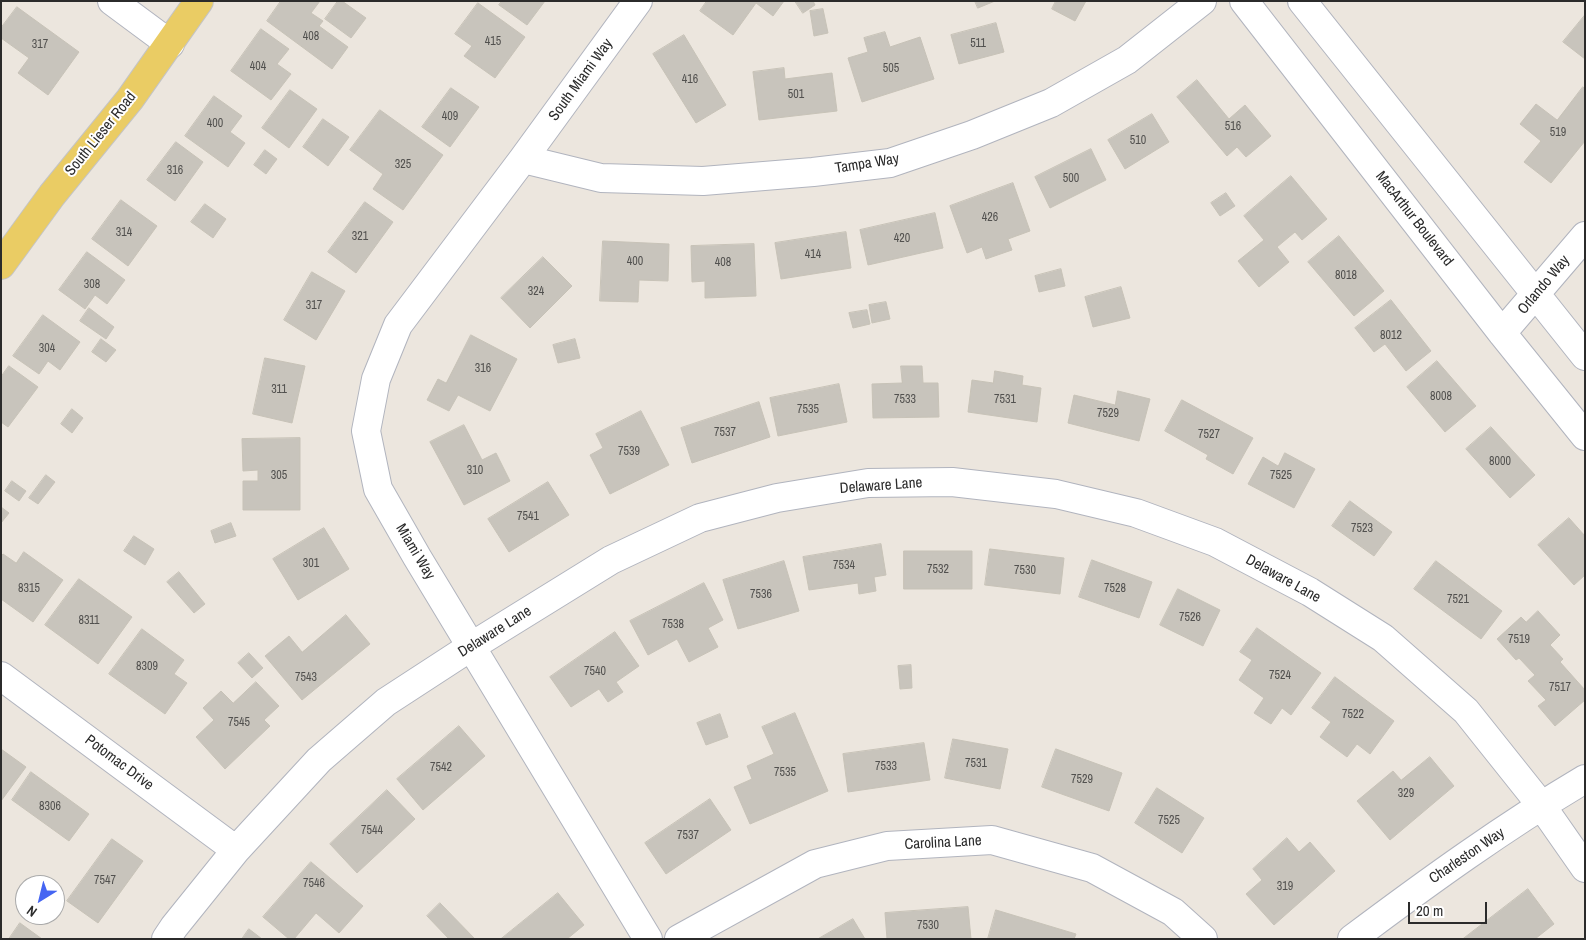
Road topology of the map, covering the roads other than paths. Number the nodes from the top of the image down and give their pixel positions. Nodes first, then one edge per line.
1 (112, 1) edge
2 (199, 1) edge
3 (638, 1) edge
4 (1202, 1) edge
5 (1244, 1) edge
6 (1302, 1) edge
7 (170, 44) junction
8 (524, 159) junction
9 (1585, 236) edge
10 (1, 265) edge
11 (1536, 294) junction
12 (1502, 333) junction
13 (1585, 356) edge
14 (1585, 436) edge
15 (472, 646) junction
16 (1, 676) edge
17 (1585, 779) edge
18 (1541, 805) junction
19 (236, 850) junction
20 (1585, 868) edge
21 (166, 939) edge
22 (648, 939) edge
23 (678, 939) edge
24 (1203, 939) edge
25 (1352, 939) edge

1 - 7 street
2 - 7 main road, South Lieser Road
3 - 8 street, South Miami Way
4 - 8 street, Tampa Way
5 - 12 street, MacArthur Boulevard
6 - 11 street
7 - 10 main road, South Lieser Road
8 - 15 street, Miami Way
9 - 11 street, Orlando Way
11 - 12 street, Orlando Way
11 - 13 street
12 - 14 street, MacArthur Boulevard
15 - 18 street, Delaware Lane
15 - 19 street, Delaware Lane
15 - 22 street, Miami Way
16 - 19 street, Potomac Drive
17 - 18 street, Charleston Way
18 - 20 street, Delaware Lane
18 - 25 street, Charleston Way
19 - 21 street, Delaware Lane
23 - 24 street, Carolina Lane

